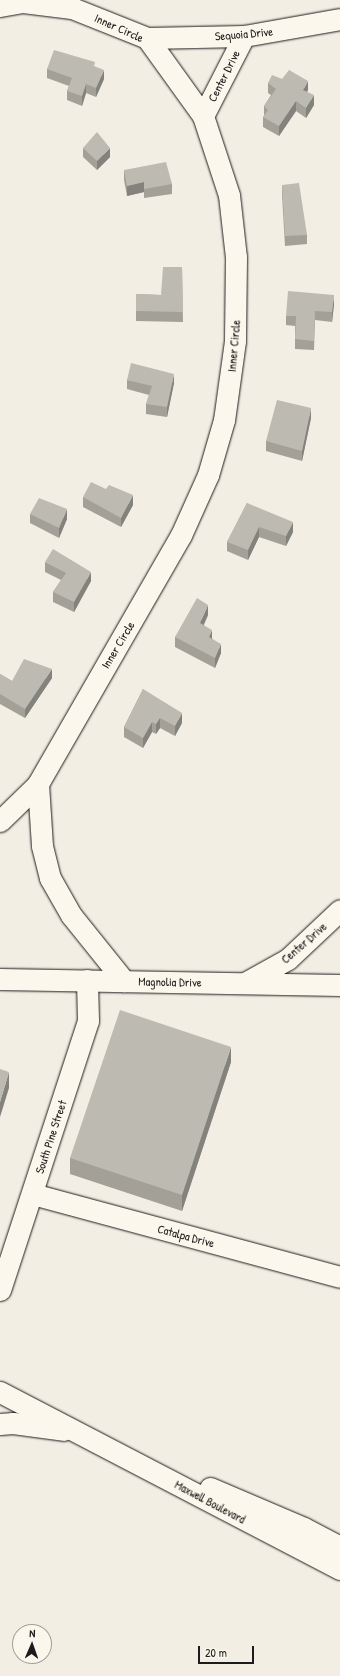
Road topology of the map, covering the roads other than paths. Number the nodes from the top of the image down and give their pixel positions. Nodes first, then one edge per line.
1 (69, 4) edge
2 (0, 6) edge
3 (340, 19) edge
4 (244, 36) junction
5 (146, 38) junction
6 (203, 116) junction
7 (38, 784) junction
8 (0, 821) edge
9 (340, 910) edge
10 (0, 979) edge
11 (87, 980) junction
12 (124, 981) junction
13 (244, 984) junction
14 (340, 985) edge
15 (33, 1194) junction
16 (340, 1277) edge
17 (0, 1290) edge
18 (0, 1392) edge
19 (0, 1424) edge
20 (80, 1433) junction
21 (340, 1547) edge
22 (340, 1569) edge

1 - 2 street, Inner Circle
1 - 5 street, Inner Circle
3 - 4 street, Sequoia Drive
4 - 5 street, Sequoia Drive
4 - 6 street, Center Drive
5 - 6 street, Inner Circle
6 - 7 street, Inner Circle
7 - 8 street, Inner Circle
7 - 12 street
9 - 13 street, Center Drive
10 - 11 street, Magnolia Drive
11 - 12 street, Magnolia Drive
11 - 15 street, South Pine Street
12 - 13 street, Magnolia Drive
13 - 14 street, Magnolia Drive
15 - 16 street, Catalpa Drive
15 - 17 street, South Pine Street
18 - 20 street, Maxwell Boulevard
19 - 20 street
20 - 21 street, Maxwell Boulevard
20 - 22 street, Maxwell Boulevard

